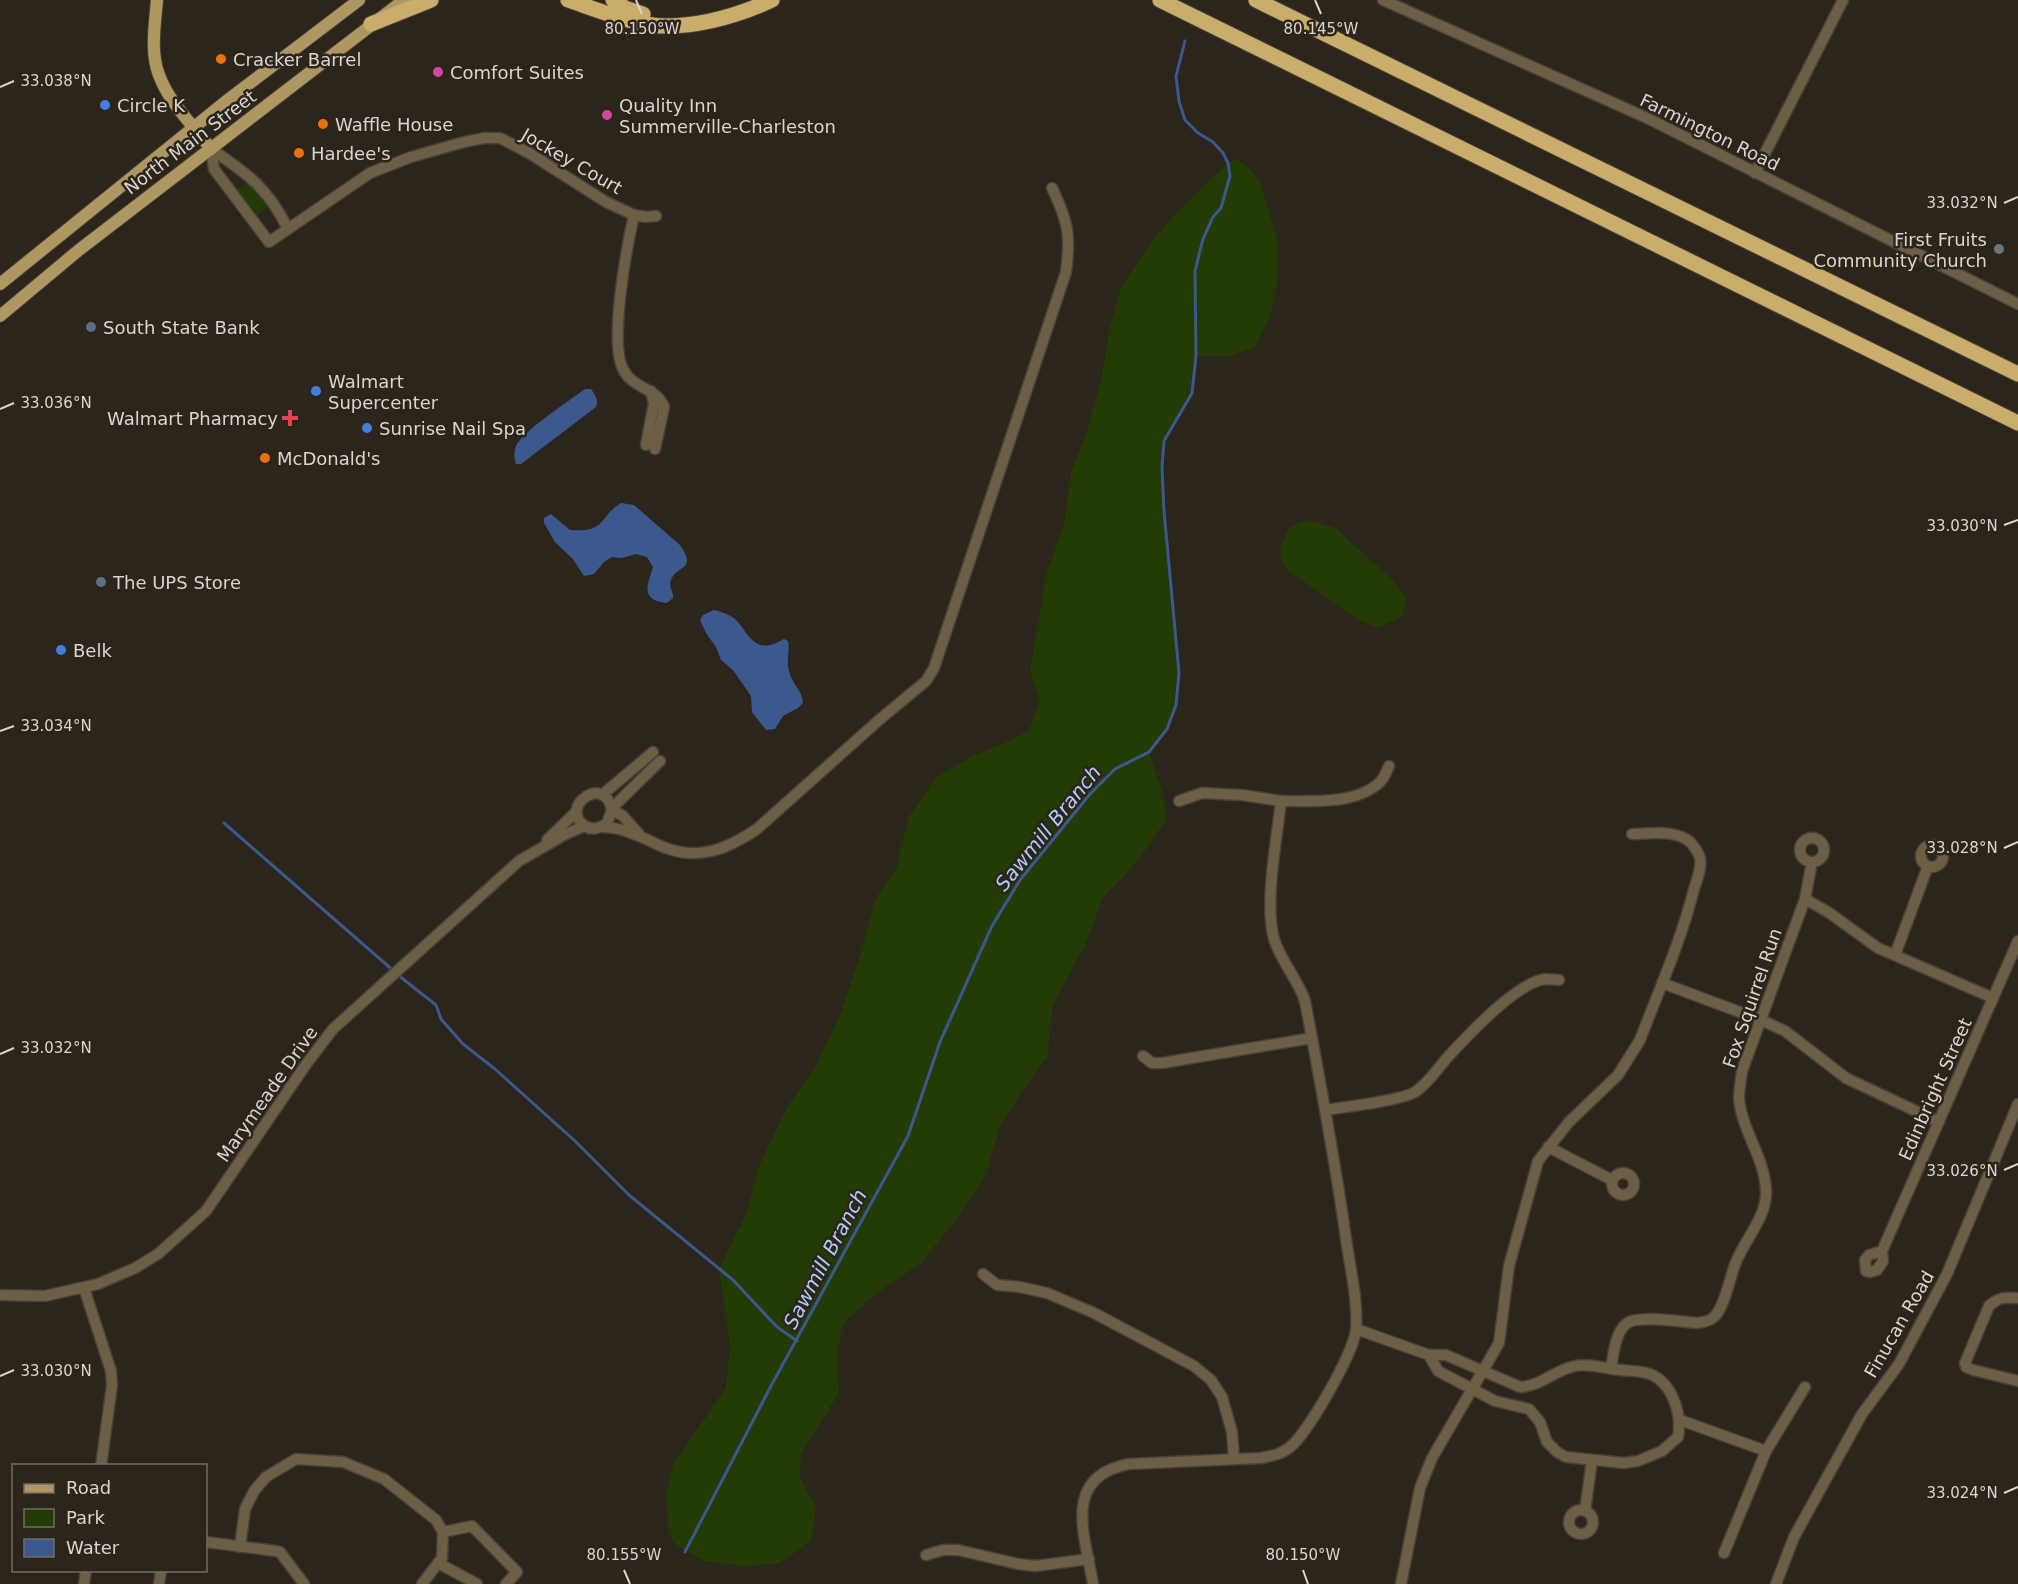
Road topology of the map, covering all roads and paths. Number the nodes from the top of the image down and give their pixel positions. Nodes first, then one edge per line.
1 (157, 0) edge
2 (359, 0) edge
3 (404, 0) edge
4 (431, 0) edge
5 (568, 0) edge
6 (613, 0) edge
7 (772, 0) edge
8 (1160, 0) edge
9 (1256, 0) edge
10 (1383, 0) edge
11 (1843, 0) edge
12 (709, 21) junction
13 (371, 24) junction
14 (194, 127) junction
15 (211, 149) junction
16 (1755, 173) junction
17 (1052, 188) dead end
18 (634, 215) junction
19 (656, 216) dead end
20 (288, 229) junction
21 (0, 284) edge
22 (2018, 304) edge
23 (0, 316) edge
24 (2018, 374) edge
25 (2018, 423) edge
26 (650, 447) dead end
27 (1389, 766) dead end
28 (602, 795) junction
29 (1179, 801) dead end
30 (1281, 801) junction
31 (612, 809) junction
32 (577, 810) junction
33 (596, 828) junction
34 (1632, 834) dead end
35 (649, 840) junction
36 (537, 851) junction
37 (1812, 862) dead end
38 (1928, 866) dead end
39 (1805, 898) junction
40 (2018, 941) edge
41 (1895, 956) junction
42 (1559, 980) dead end
43 (1662, 983) junction
44 (1993, 998) junction
45 (1761, 1020) junction
46 (1312, 1038) junction
47 (1143, 1056) dead end
48 (2018, 1104) edge
49 (1325, 1110) junction
50 (1939, 1122) junction
51 (1548, 1147) junction
52 (1612, 1180) dead end
53 (1882, 1251) dead end
54 (983, 1274) dead end
55 (84, 1288) junction
56 (0, 1295) edge
57 (2018, 1298) edge
58 (1356, 1329) junction
59 (1429, 1355) junction
60 (1611, 1369) junction
61 (1483, 1371) junction
62 (2018, 1381) edge
63 (1805, 1387) dead end
64 (1473, 1388) junction
65 (1680, 1420) junction
66 (1766, 1451) junction
67 (1234, 1459) junction
68 (1592, 1460) junction
69 (101, 1464) edge
70 (1585, 1511) dead end
71 (443, 1532) junction
72 (207, 1542) edge
73 (240, 1547) junction
74 (1724, 1553) dead end
75 (926, 1555) dead end
76 (1089, 1559) junction
77 (438, 1563) junction
78 (304, 1584) edge
79 (422, 1584) edge
80 (477, 1584) edge
81 (506, 1584) edge
82 (1094, 1584) edge
83 (1401, 1584) edge
84 (1776, 1584) edge

1 - 14 main road
2 - 14 main road, North Main Street
3 - 13 main road, North Main Street
4 - 13 highway
5 - 12 highway
6 - 12 highway
7 - 12 highway
8 - 25 highway
9 - 24 highway
10 - 16 street, Farmington Road
11 - 16 street
13 - 15 main road, North Main Street
14 - 15 main road
14 - 21 main road, North Main Street
15 - 20 street
15 - 20 street, Jockey Court
15 - 23 main road, North Main Street
16 - 22 street, Farmington Road
17 - 35 street
18 - 19 street, Jockey Court
18 - 20 street, Jockey Court
18 - 26 street, Jockey Court
27 - 30 street
28 - 31 street
28 - 31 street
28 - 32 street
29 - 30 street
30 - 46 street
31 - 33 street
31 - 35 street
32 - 33 street
32 - 36 street, Marymeade Drive
33 - 35 street
33 - 36 street, Marymeade Drive
34 - 43 street
36 - 55 street, Marymeade Drive
37 - 39 street, Fox Squirrel Run
38 - 41 street
39 - 41 street
39 - 45 street, Fox Squirrel Run
40 - 44 street, Edinbright Street
41 - 44 street
42 - 49 street
43 - 45 street
43 - 51 street
44 - 50 street, Edinbright Street
45 - 50 street
45 - 60 street, Fox Squirrel Run
46 - 47 street
46 - 49 street
48 - 84 street, Finucan Road
49 - 58 street
50 - 53 street, Edinbright Street
51 - 52 street
51 - 61 street
54 - 67 street
55 - 56 street, Marymeade Drive
55 - 69 street
57 - 62 street
58 - 59 street
58 - 67 street
59 - 61 street
59 - 64 street
60 - 61 street
60 - 65 street
61 - 64 street
63 - 66 street
64 - 68 street
64 - 83 street
65 - 66 street
65 - 68 street
66 - 74 street
67 - 76 street
68 - 70 street
71 - 73 street
71 - 77 street
71 - 81 street
72 - 73 street
73 - 78 street
75 - 76 street
76 - 82 street
77 - 79 street
77 - 80 street

